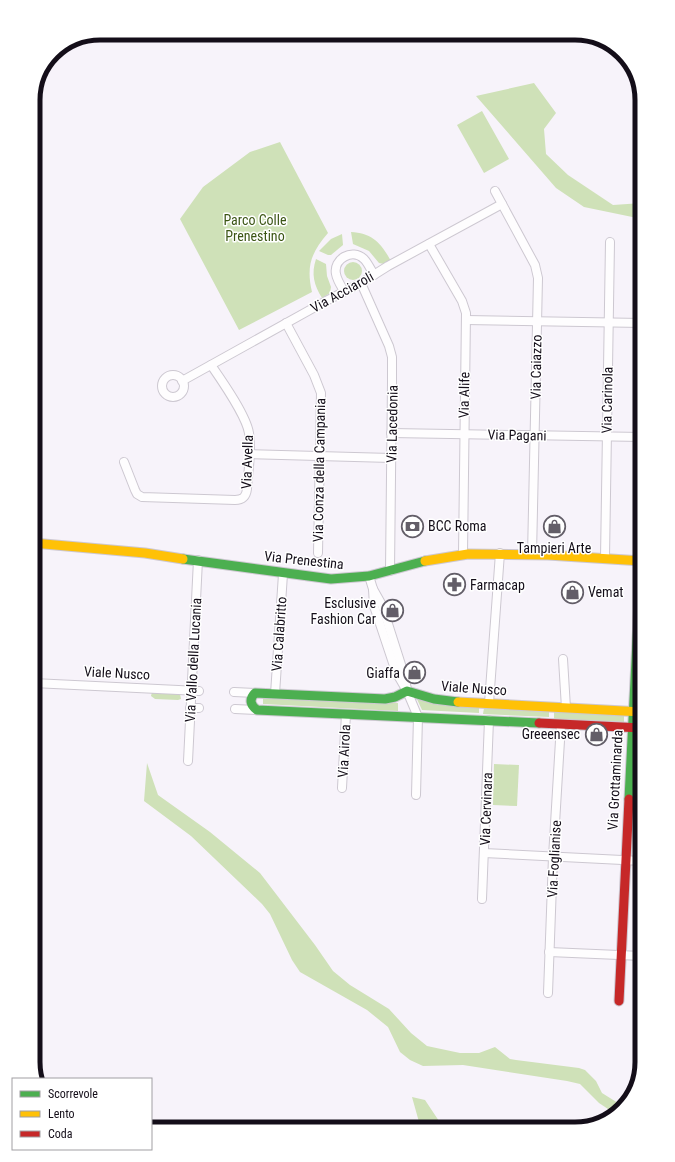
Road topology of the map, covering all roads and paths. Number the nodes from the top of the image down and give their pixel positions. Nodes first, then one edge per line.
1 (495, 191) dead end
2 (502, 204) junction
3 (610, 242) dead end
4 (429, 244) junction
5 (374, 275) junction
6 (361, 283) junction
7 (344, 291) junction
8 (466, 320) junction
9 (537, 321) junction
10 (286, 323) junction
11 (608, 323) junction
12 (635, 323) edge
13 (211, 364) junction
14 (182, 381) dead end
15 (391, 433) junction
16 (464, 434) junction
17 (534, 435) junction
18 (606, 437) junction
19 (635, 437) edge
20 (249, 454) junction
21 (320, 456) junction
22 (391, 458) junction
23 (124, 462) dead end
24 (40, 544) edge
25 (318, 553) dead end
26 (500, 553) junction
27 (463, 554) junction
28 (532, 554) junction
29 (605, 558) junction
30 (198, 560) junction
31 (635, 560) edge
32 (390, 571) junction
33 (284, 574) junction
34 (369, 576) junction
35 (563, 659) dead end
36 (40, 683) edge
37 (195, 690) junction
38 (407, 691) junction
39 (234, 692) dead end
40 (255, 693) junction
41 (275, 694) junction
42 (489, 704) junction
43 (566, 708) junction
44 (235, 709) dead end
45 (257, 710) junction
46 (635, 712) edge
47 (346, 714) junction
48 (418, 717) junction
49 (635, 718) edge
50 (488, 720) junction
51 (561, 724) junction
52 (632, 727) junction
53 (635, 727) edge
54 (188, 761) dead end
55 (342, 788) dead end
56 (416, 795) dead end
57 (484, 853) junction
58 (553, 857) junction
59 (625, 861) junction
60 (635, 861) edge
61 (482, 899) dead end
62 (550, 952) junction
63 (621, 955) junction
64 (635, 956) edge
65 (548, 993) dead end
66 (619, 1001) dead end

1 - 2 street, Via Caiazzo
2 - 4 street, Via Acciaroli
2 - 9 street, Via Caiazzo
3 - 11 street, Via Carinola
4 - 5 street, Via Acciaroli
4 - 8 street, Via Alife
5 - 6 street, Via Acciaroli
5 - 7 street
6 - 7 street, Via Acciaroli
6 - 15 street, Via Lacedonia
7 - 10 street, Via Acciaroli
8 - 9 street
8 - 16 street, Via Alife
9 - 11 street
9 - 17 street, Via Caiazzo
10 - 13 street, Via Acciaroli
10 - 21 street, Via Conza della Campania
11 - 12 street
11 - 18 street, Via Carinola
13 - 14 street, Via Acciaroli
13 - 20 street, Via Avella
15 - 16 street, Via Pagani
15 - 22 street, Via Lacedonia
16 - 17 street, Via Pagani
16 - 27 street, Via Alife
17 - 18 street, Via Pagani
17 - 28 street, Via Caiazzo
18 - 19 street, Via Pagani
18 - 29 street, Via Carinola
20 - 21 street
20 - 23 street, Via Avella
21 - 22 street
21 - 25 street, Via Conza della Campania
22 - 32 street, Via Lacedonia
24 - 30 street, Via Prenestina
26 - 27 street, Via Prenestina
26 - 28 street, Via Prenestina
26 - 42 street
27 - 32 street, Via Prenestina
28 - 29 street, Via Prenestina
29 - 31 street, Via Prenestina
30 - 33 street, Via Prenestina
30 - 37 street, Via Vallo della Lucania
32 - 34 street, Via Prenestina
33 - 34 street, Via Prenestina
33 - 41 street, Via Calabritto
34 - 38 street
35 - 43 street
36 - 37 street, Viale Nusco
37 - 54 street, Via Vallo della Lucania
38 - 41 street
38 - 42 street, Viale Nusco
38 - 48 street
39 - 40 street
40 - 41 street
40 - 45 street
42 - 43 street, Viale Nusco
43 - 46 street, Viale Nusco
44 - 45 street
45 - 47 street
47 - 48 street
47 - 55 street, Via Airola
48 - 50 street
48 - 56 street
49 - 52 street, Via Grottaminarda
50 - 51 street
50 - 57 street, Via Cervinara
51 - 52 street
51 - 58 street, Via Foglianise
52 - 53 street
52 - 59 street, Via Grottaminarda
57 - 58 street
57 - 61 street, Via Cervinara
58 - 59 street
58 - 62 street, Via Foglianise
59 - 60 street
59 - 63 street, Via Grottaminarda
62 - 63 street
62 - 65 street, Via Foglianise
63 - 64 street
63 - 66 street, Via Grottaminarda

